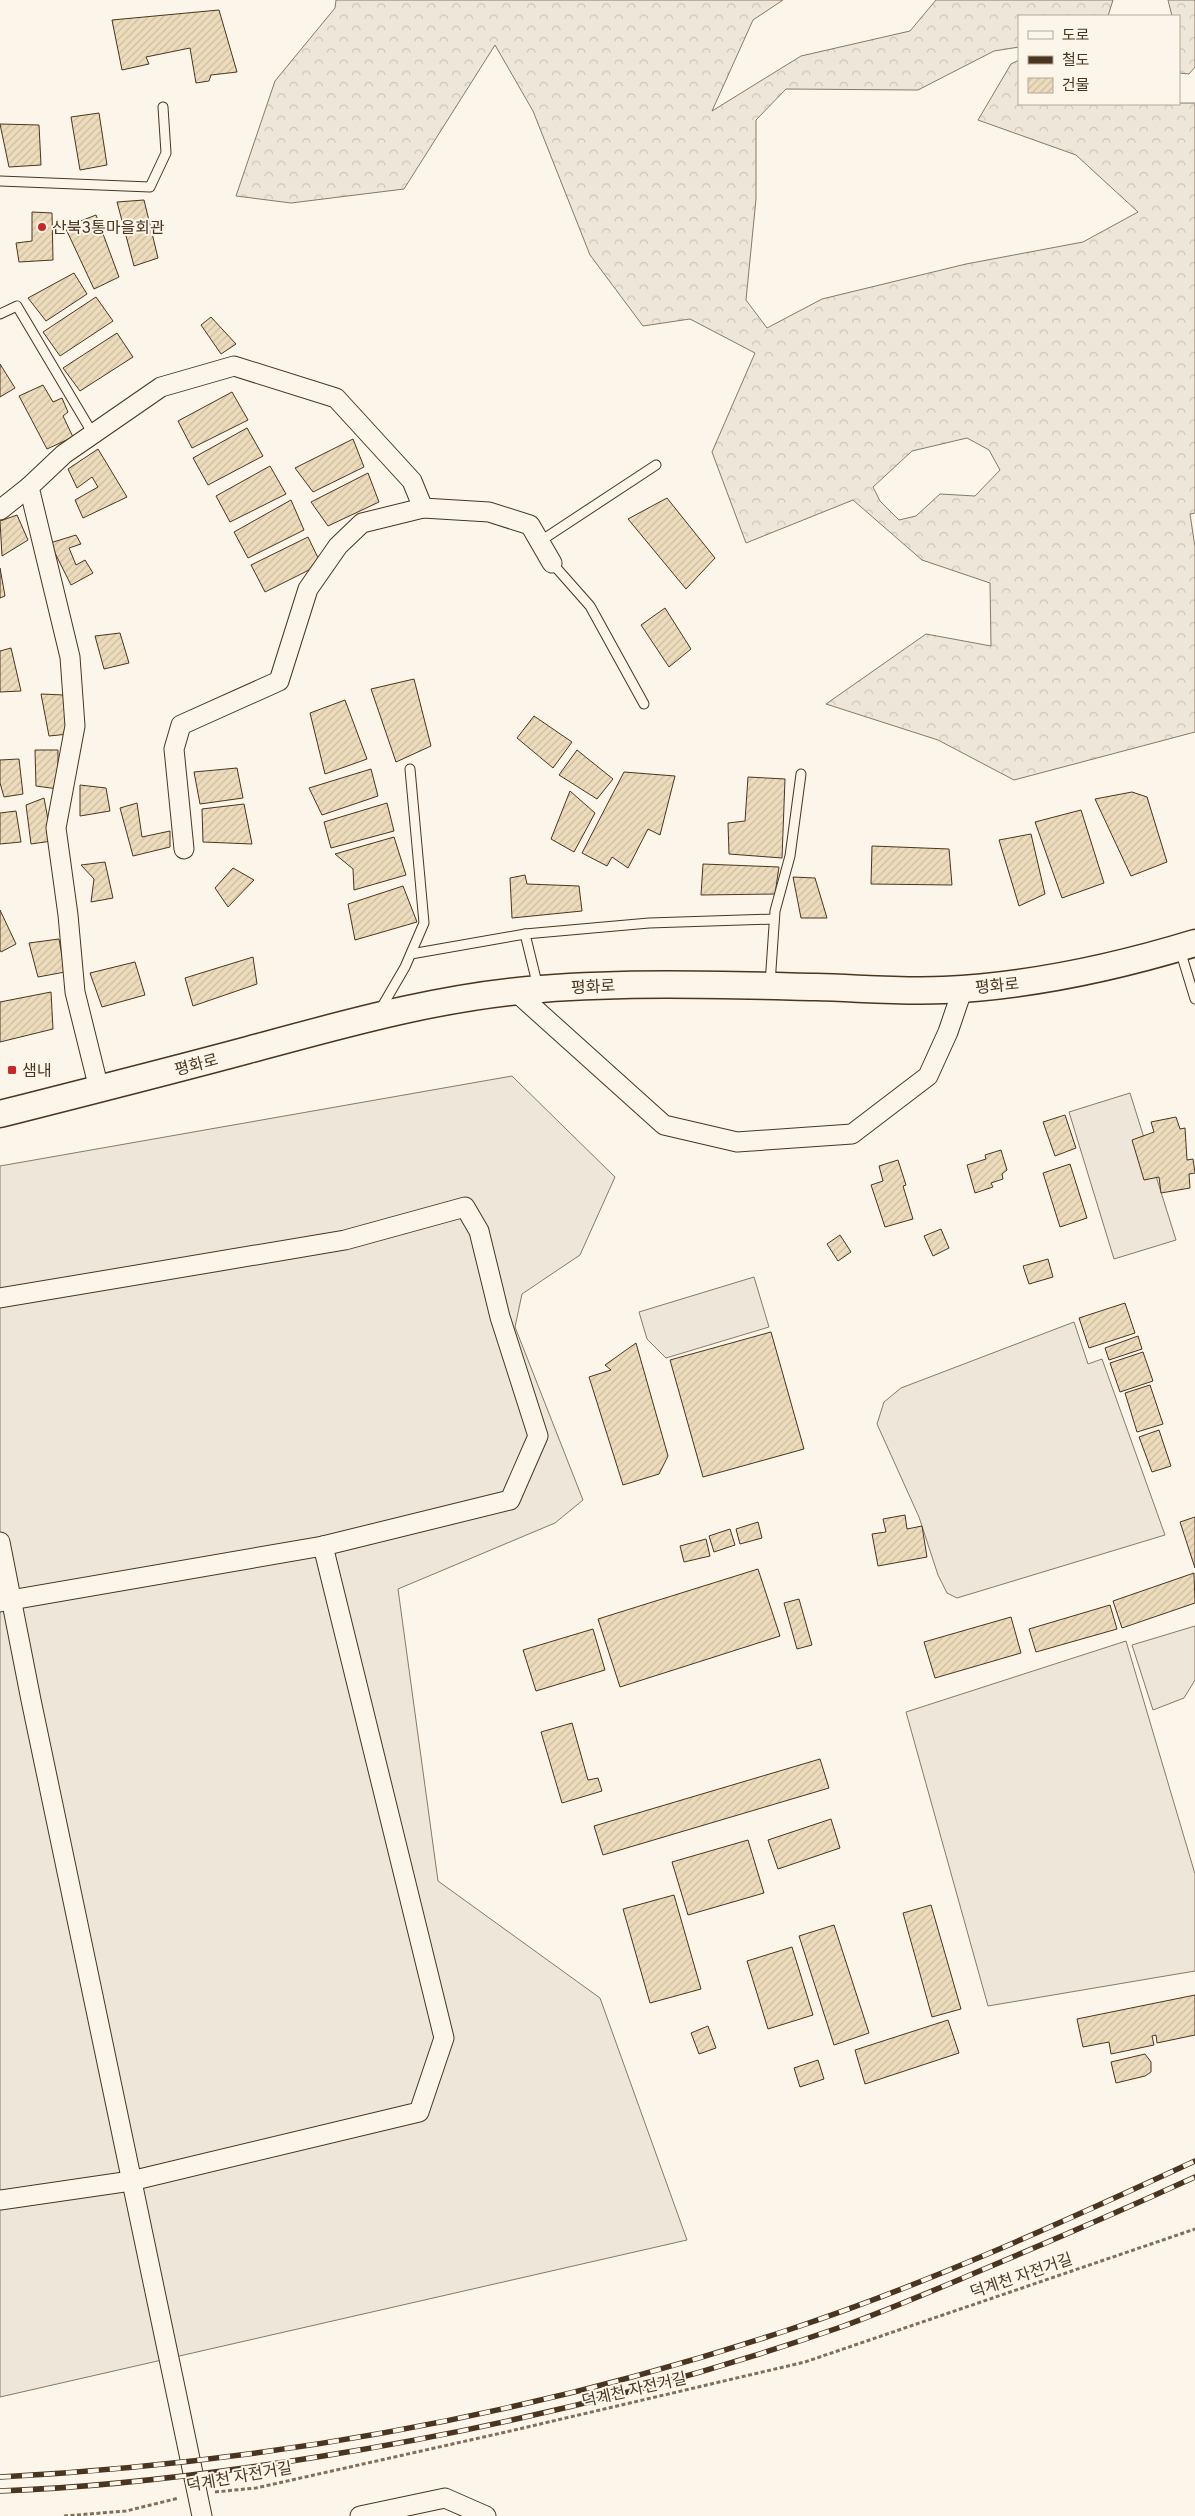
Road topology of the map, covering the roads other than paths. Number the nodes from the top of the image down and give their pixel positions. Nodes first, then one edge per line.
1 (163, 106) dead end
2 (0, 181) edge
3 (0, 314) edge
4 (93, 434) junction
5 (656, 465) dead end
6 (29, 487) junction
7 (423, 508) junction
8 (0, 510) edge
9 (539, 542) junction
10 (552, 563) joint
11 (644, 704) dead end
12 (410, 769) dead end
13 (801, 774) dead end
14 (184, 849) dead end
15 (774, 919) junction
16 (525, 934) junction
17 (1187, 945) edge
18 (410, 954) junction
19 (770, 987) junction
20 (963, 988) junction
21 (527, 990) junction
22 (1195, 999) edge
23 (375, 1018) junction
24 (99, 1089) junction
25 (0, 1114) edge
26 (0, 1298) edge
27 (0, 1542) edge
28 (323, 1546) junction
29 (6, 1600) edge
30 (131, 2181) junction
31 (0, 2200) edge
32 (202, 2516) edge
33 (360, 2516) edge
34 (486, 2516) edge

1 - 2 lane
3 - 4 lane
4 - 6 street
4 - 7 street
5 - 9 lane
6 - 8 street
6 - 24 street
7 - 9 street
7 - 14 street
9 - 10 street
10 - 11 lane
12 - 18 lane
13 - 15 lane
15 - 16 lane
15 - 19 lane
16 - 18 lane
16 - 21 lane
17 - 20 main road, 평화로
17 - 22 lane
18 - 23 lane
19 - 20 main road, 평화로
19 - 21 main road, 평화로
20 - 21 street
21 - 23 main road, 평화로
23 - 24 main road, 평화로
24 - 25 main road, 평화로
26 - 28 street
27 - 29 street
28 - 29 street
28 - 30 street
29 - 30 street
30 - 31 street
30 - 32 street
33 - 34 street

